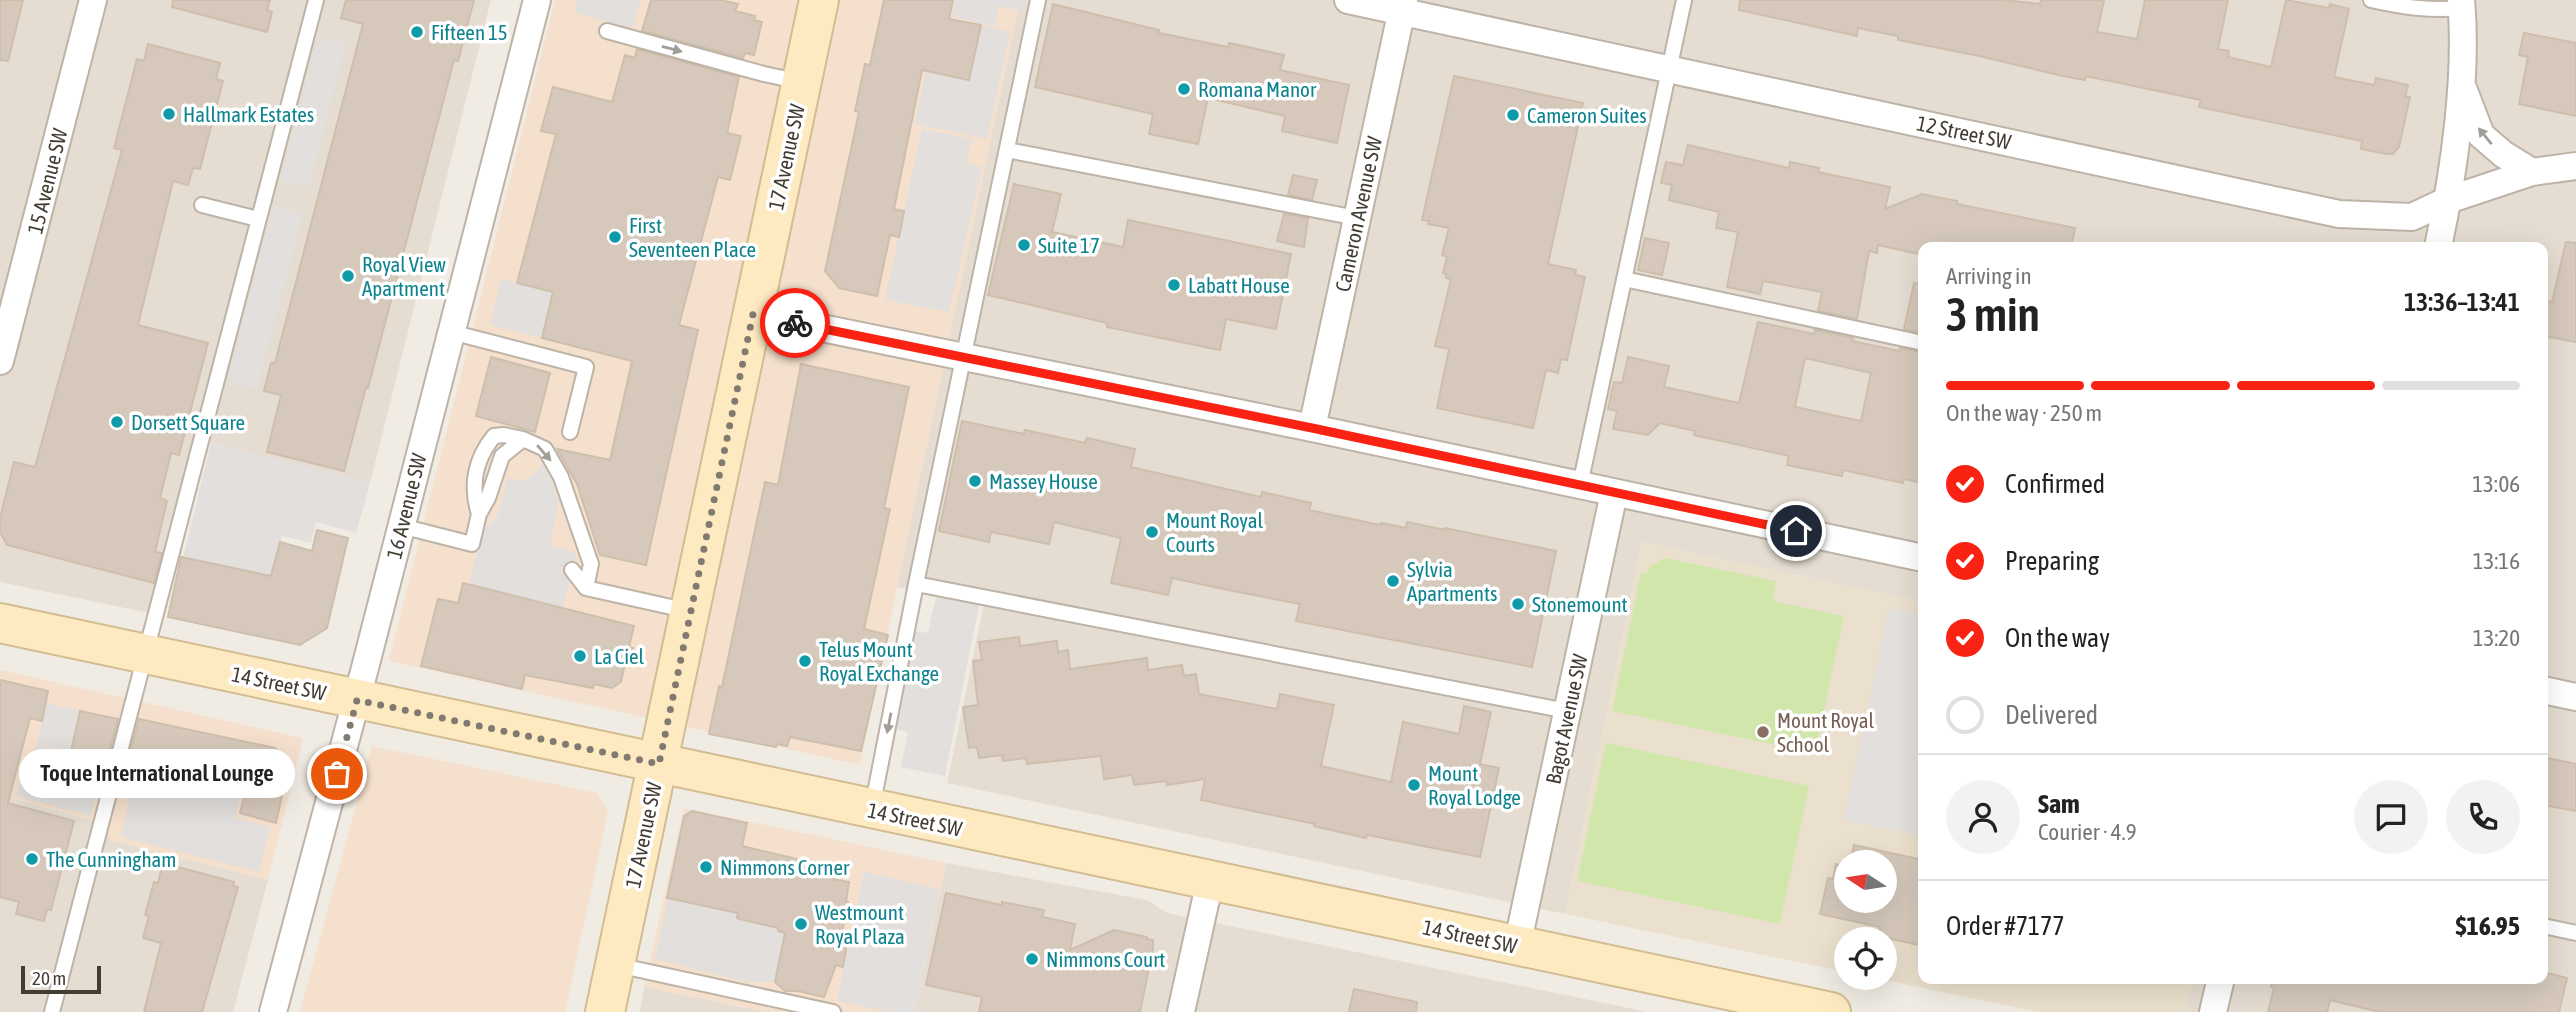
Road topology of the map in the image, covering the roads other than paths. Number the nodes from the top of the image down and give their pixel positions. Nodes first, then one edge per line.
1 (93, 0) edge
2 (316, 0) edge
3 (537, 0) edge
4 (819, 0) edge
5 (1038, 0) edge
6 (1348, 0) edge
7 (1684, 0) edge
8 (2371, 0) edge
9 (2462, 4) edge
10 (1403, 6) edge
11 (607, 31) dead end
12 (1669, 68) junction
13 (2461, 81) junction
14 (802, 82) junction
15 (1007, 150) junction
16 (2576, 166) edge
17 (2532, 172) junction
18 (2448, 200) junction
19 (202, 205) dead end
20 (1357, 218) junction
21 (258, 219) junction
22 (2439, 242) edge
23 (1624, 279) junction
24 (753, 314) junction
25 (451, 332) junction
26 (1918, 342) edge
27 (963, 357) junction
28 (0, 361) edge
29 (1312, 428) junction
30 (570, 432) dead end
31 (1580, 485) junction
32 (1614, 493) junction
33 (401, 526) junction
34 (1918, 557) edge
35 (572, 570) dead end
36 (916, 584) junction
37 (586, 588) junction
38 (690, 611) junction
39 (0, 623) edge
40 (144, 653) junction
41 (2548, 691) edge
42 (2576, 697) edge
43 (357, 700) junction
44 (1567, 711) junction
45 (659, 764) junction
46 (871, 809) junction
47 (1210, 881) junction
48 (2548, 927) edge
49 (2576, 933) edge
50 (1517, 946) junction
51 (615, 965) junction
52 (2220, 984) edge
53 (52, 1012) edge
54 (272, 1012) edge
55 (605, 1012) edge
56 (833, 1012) edge
57 (1181, 1012) edge
58 (1831, 1012) edge
59 (2213, 1012) edge

1 - 28 street, 15 Avenue SW
2 - 21 lane
3 - 25 street, 16 Avenue SW
4 - 14 main road, 17 Avenue SW
5 - 15 lane
6 - 10 street, 12 Street SW
7 - 12 lane
8 - 9 lane
9 - 13 street
10 - 12 street, 12 Street SW
10 - 20 street, Cameron Avenue SW
11 -> 14 lane
12 - 18 street, 12 Street SW
12 - 23 lane
17 -> 13 street
13 - 18 street
14 - 24 main road, 17 Avenue SW
15 - 20 lane
15 - 27 lane
16 - 17 street, 12 Street SW
17 - 18 street, 12 Street SW
18 - 22 street
19 - 21 lane
20 - 29 street, Cameron Avenue SW
21 - 40 lane
23 - 26 lane
23 - 31 lane
24 - 27 street
24 - 38 main road, 17 Avenue SW
25 - 30 lane
25 - 33 street, 16 Avenue SW
27 - 29 street
27 - 36 lane
29 - 31 street
31 - 32 street
32 - 34 street
32 - 44 street, Bagot Avenue SW
33 -> 37 lane
33 - 43 street, 16 Avenue SW
35 - 37 lane
36 - 44 lane
36 -> 46 lane
37 - 38 lane
38 - 45 main road, 17 Avenue SW
39 - 40 main road, 14 Street SW
40 - 43 main road, 14 Street SW
40 - 53 lane
41 - 42 street
43 - 45 main road, 14 Street SW
43 - 54 street, 16 Avenue SW
44 - 50 street, Bagot Avenue SW
45 - 46 main road, 14 Street SW
45 - 51 main road, 17 Avenue SW
46 - 47 main road, 14 Street SW
47 - 50 main road, 14 Street SW
47 - 57 street
48 - 49 lane
50 - 58 main road, 14 Street SW
51 - 55 main road, 17 Avenue SW
51 - 56 lane
52 - 59 street

